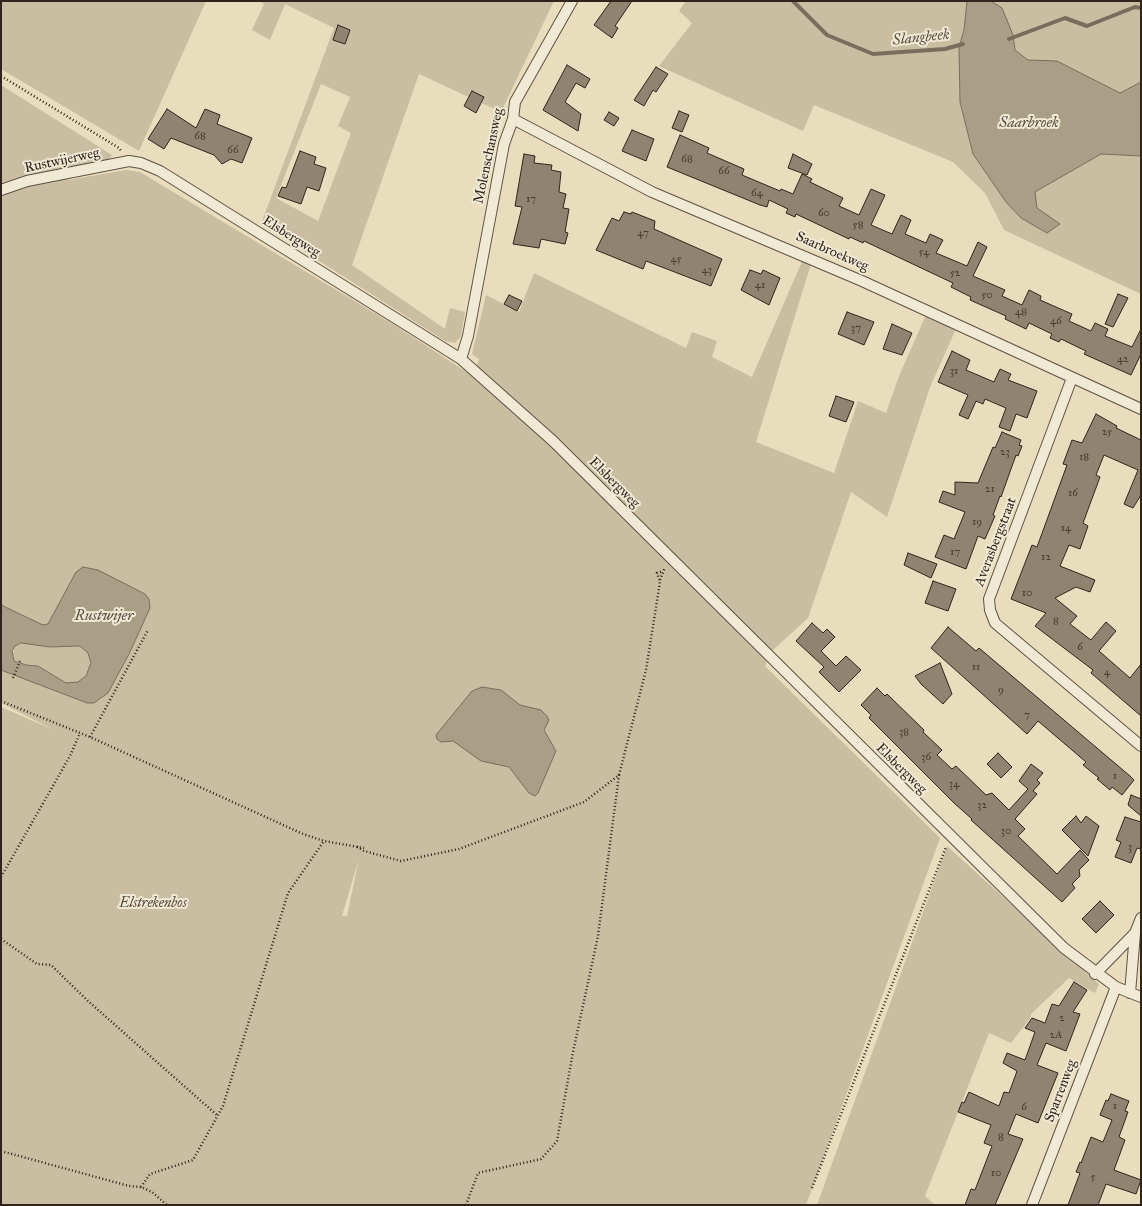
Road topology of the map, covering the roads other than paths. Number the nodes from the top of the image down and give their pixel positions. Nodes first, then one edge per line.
1 (572, 1) edge
2 (513, 119) junction
3 (129, 161) joint
4 (1, 190) edge
5 (461, 358) junction
6 (1072, 378) junction
7 (1141, 409) edge
8 (1141, 746) edge
9 (1141, 918) edge
10 (1135, 933) junction
11 (1095, 974) junction
12 (1116, 988) junction
13 (1130, 993) junction
14 (1141, 997) edge
15 (1032, 1205) edge

1 - 2 street, Molenschansweg
2 - 5 street, Molenschansweg
2 - 6 street, Saarbroekweg
3 - 4 street, Rustwijerweg
3 - 5 street, Elsbergweg
5 - 11 street, Elsbergweg
6 - 7 street, Saarbroekweg
6 - 8 street, Averasbergstraat
9 - 10 street
10 - 11 street
10 - 13 street
11 - 12 street, Elsbergweg
12 - 13 street, Elsbergweg
12 - 15 street, Sparrenweg
13 - 14 street, Elsbergweg

